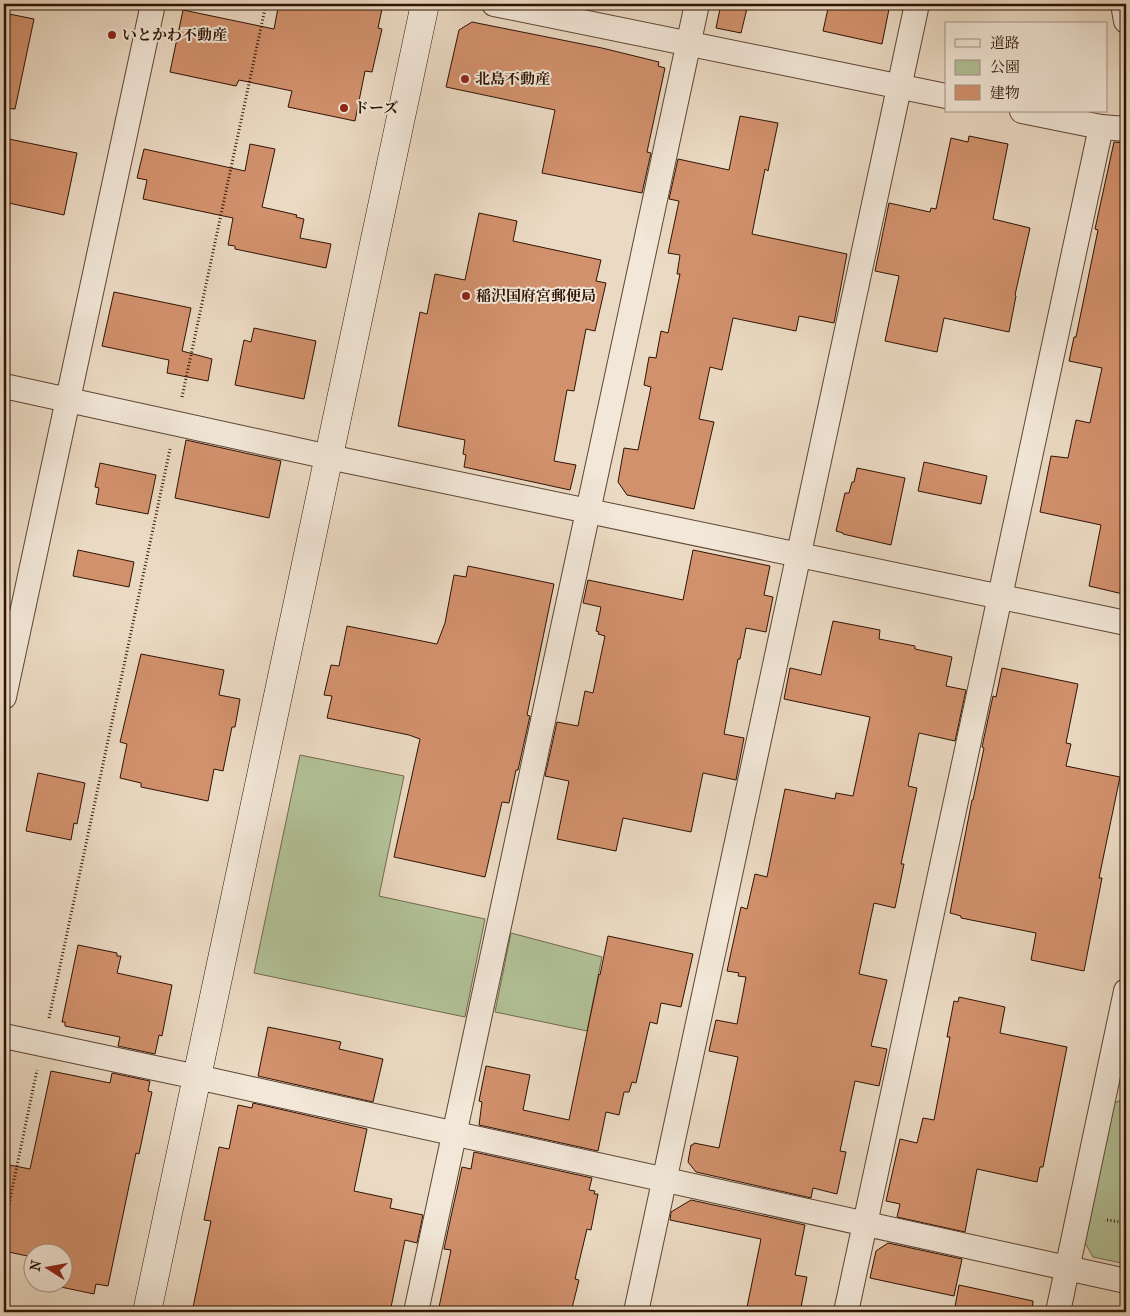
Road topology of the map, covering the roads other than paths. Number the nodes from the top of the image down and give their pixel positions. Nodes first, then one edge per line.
1 (153, 4) edge
2 (425, 4) edge
3 (494, 4) edge
4 (697, 4) edge
5 (916, 4) edge
6 (1123, 4) edge
7 (1126, 21) edge
8 (688, 43) junction
9 (899, 86) junction
10 (945, 96) edge
11 (1027, 112) edge
12 (1101, 127) junction
13 (1126, 129) edge
14 (4, 386) edge
15 (68, 400) junction
16 (329, 457) junction
17 (588, 511) junction
18 (798, 555) junction
19 (1000, 597) junction
20 (1126, 623) edge
21 (4, 697) edge
22 (1126, 991) edge
23 (4, 1036) edge
24 (197, 1077) junction
25 (1117, 1084) edge
26 (455, 1134) junction
27 (665, 1180) junction
28 (865, 1224) junction
29 (1068, 1268) junction
30 (1126, 1281) edge
31 (147, 1312) edge
32 (416, 1312) edge
33 (636, 1312) edge
34 (846, 1312) edge
35 (1058, 1312) edge

1 - 15 street
2 - 16 street
3 - 8 street
4 - 8 street
5 - 9 street
6 - 7 street
8 - 9 street
8 - 17 street
9 - 10 street
9 - 18 street
11 - 12 street
12 - 13 street
12 - 19 street
14 - 15 street
15 - 16 street
15 - 21 street
16 - 17 street
16 - 24 street
17 - 18 street
17 - 26 street
18 - 19 street
18 - 27 street
19 - 20 street
19 - 28 street
22 - 25 street
23 - 24 street
24 - 26 street
24 - 31 street
25 - 29 street
26 - 27 street
26 - 32 street
27 - 28 street
27 - 33 street
28 - 29 street
28 - 34 street
29 - 30 street
29 - 35 street

